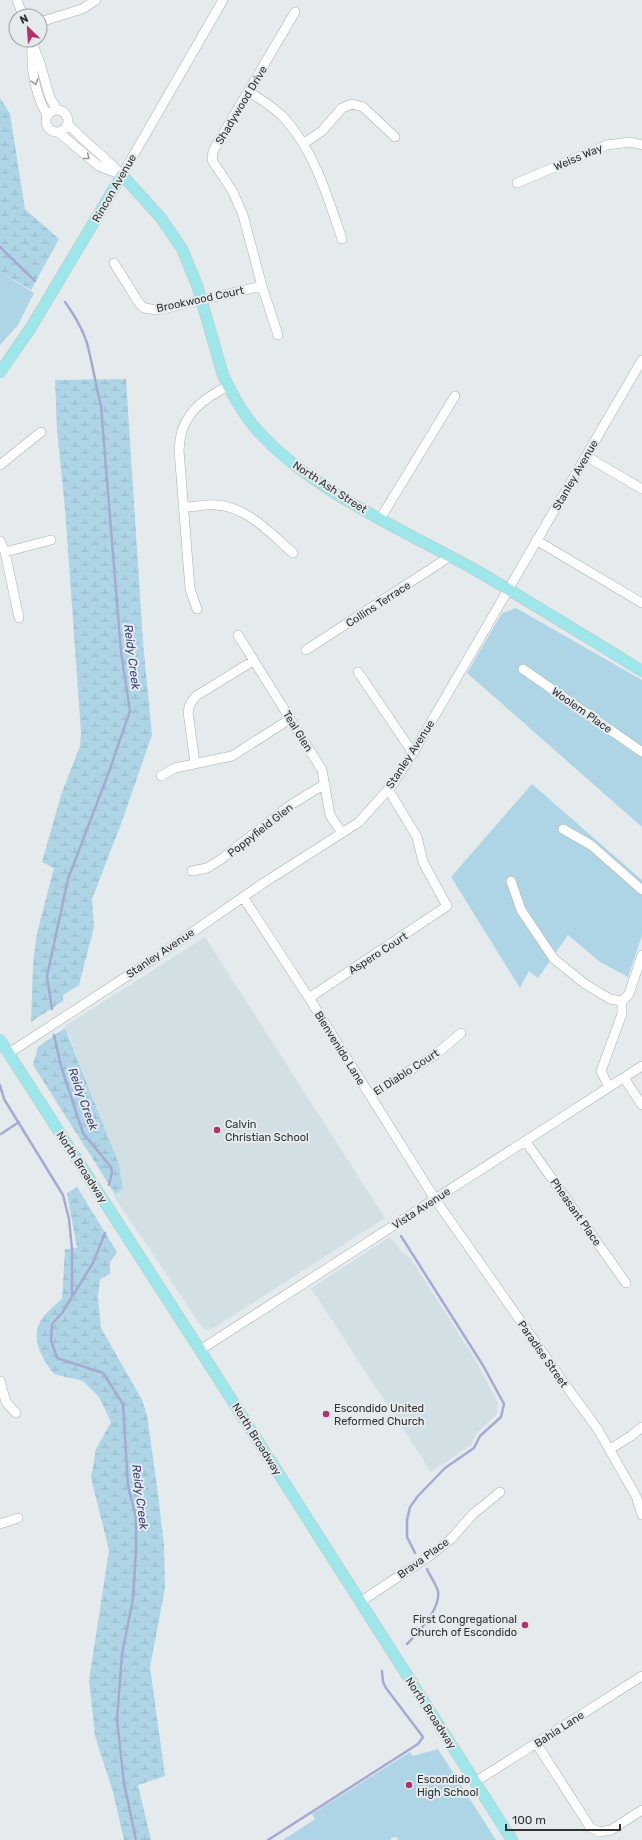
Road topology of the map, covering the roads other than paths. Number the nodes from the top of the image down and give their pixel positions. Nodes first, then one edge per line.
1 (96, 0) edge
2 (223, 0) edge
3 (295, 12) dead end
4 (48, 20) edge
5 (32, 48) edge
6 (34, 48) edge
7 (248, 92) junction
8 (57, 109) junction
9 (47, 114) junction
10 (68, 124) junction
11 (58, 132) junction
12 (395, 137) dead end
13 (303, 144) junction
14 (642, 145) edge
15 (122, 175) junction
16 (517, 183) dead end
17 (342, 239) dead end
18 (114, 263) dead end
19 (262, 286) junction
20 (200, 300) junction
21 (278, 334) dead end
22 (641, 365) edge
23 (0, 372) edge
24 (228, 386) junction
25 (455, 396) dead end
26 (41, 432) dead end
27 (586, 456) junction
28 (0, 465) edge
29 (642, 489) edge
30 (183, 507) junction
31 (380, 519) junction
32 (51, 540) dead end
33 (536, 540) junction
34 (0, 541) edge
35 (5, 552) junction
36 (293, 553) dead end
37 (449, 557) junction
38 (507, 590) junction
39 (642, 603) edge
40 (197, 609) dead end
41 (19, 618) dead end
42 (238, 635) dead end
43 (306, 650) dead end
44 (253, 661) junction
45 (523, 669) dead end
46 (642, 671) edge
47 (358, 672) dead end
48 (290, 719) junction
49 (642, 752) edge
50 (414, 753) junction
51 (195, 763) junction
52 (161, 776) dead end
53 (325, 784) junction
54 (388, 789) junction
55 (563, 829) dead end
56 (342, 833) junction
57 (192, 871) dead end
58 (511, 881) dead end
59 (642, 890) edge
60 (243, 897) junction
61 (642, 955) edge
62 (308, 998) junction
63 (622, 1001) junction
64 (461, 1033) dead end
65 (0, 1040) edge
66 (9, 1053) junction
67 (642, 1066) edge
68 (624, 1078) junction
69 (609, 1087) junction
70 (370, 1095) junction
71 (642, 1105) edge
72 (526, 1142) junction
73 (435, 1199) junction
74 (626, 1283) dead end
75 (200, 1350) junction
76 (0, 1381) edge
77 (16, 1413) dead end
78 (642, 1427) edge
79 (610, 1449) junction
80 (500, 1492) dead end
81 (642, 1515) edge
82 (18, 1518) dead end
83 (0, 1524) edge
84 (360, 1602) junction
85 (642, 1676) edge
86 (536, 1743) junction
87 (475, 1782) junction
88 (642, 1810) edge
89 (512, 1840) edge

1 - 4 street
2 - 15 street, Rincon Avenue
3 - 7 street, Shadywood Drive
5 -> 9 street
6 - 8 street
7 - 13 street
7 - 19 street, Shadywood Drive
8 - 9 street
8 - 10 street
9 - 11 street
10 - 11 street
10 - 15 street
11 -> 15 street
12 - 13 street
13 - 17 street
14 - 16 street, Weiss Way
15 - 20 main road, North Ash Street
15 - 23 main road, Rincon Avenue
18 - 20 street, Brookwood Court
19 - 20 street, Brookwood Court
19 - 21 street, Shadywood Drive
20 - 24 main road, North Ash Street
22 - 27 street, Stanley Avenue
24 - 30 street
24 - 31 main road, North Ash Street
25 - 31 street
26 - 28 street
27 - 29 street
27 - 33 street, Stanley Avenue
30 - 36 street
30 - 40 street
31 - 37 main road, North Ash Street
32 - 35 street
33 - 38 street, Stanley Avenue
33 - 39 street
34 - 35 street
35 - 41 street
37 - 38 main road, North Ash Street
37 - 43 street, Collins Terrace
38 - 46 main road, North Ash Street
38 - 50 street, Stanley Avenue
42 - 44 street, Teal Glen
44 - 48 street, Teal Glen
44 - 51 street
45 - 49 street, Woolem Place
47 - 50 street
48 - 51 street
48 - 53 street, Teal Glen
50 - 54 street, Stanley Avenue
51 - 52 street
53 - 56 street, Teal Glen
53 - 57 street, Poppyfield Glen
54 - 56 street, Stanley Avenue
54 - 62 street, Aspero Court
55 - 59 street
56 - 60 street, Stanley Avenue
58 - 63 street
60 - 62 street, Bienvenido Lane
60 - 66 street, Stanley Avenue
61 - 63 street
62 - 70 street, Bienvenido Lane
63 - 69 street
64 - 70 street, El Diablo Court
65 - 66 main road, North Broadway
66 - 75 main road, North Broadway
67 - 68 street, Vista Avenue
68 - 69 street, Vista Avenue
68 - 71 street
69 - 72 street, Vista Avenue
70 - 73 street, Bienvenido Lane
72 - 73 street, Vista Avenue
72 - 74 street, Pheasant Place
73 - 75 street, Vista Avenue
73 - 79 street, Paradise Street
75 - 84 main road, North Broadway
76 - 77 street
78 - 79 street
79 - 81 street, Paradise Street
80 - 84 street, Brava Place
82 - 83 street
84 - 87 main road, North Broadway
85 - 86 street, Bahia Lane
86 - 87 street, Bahia Lane
86 - 88 street
87 - 89 main road, North Broadway

